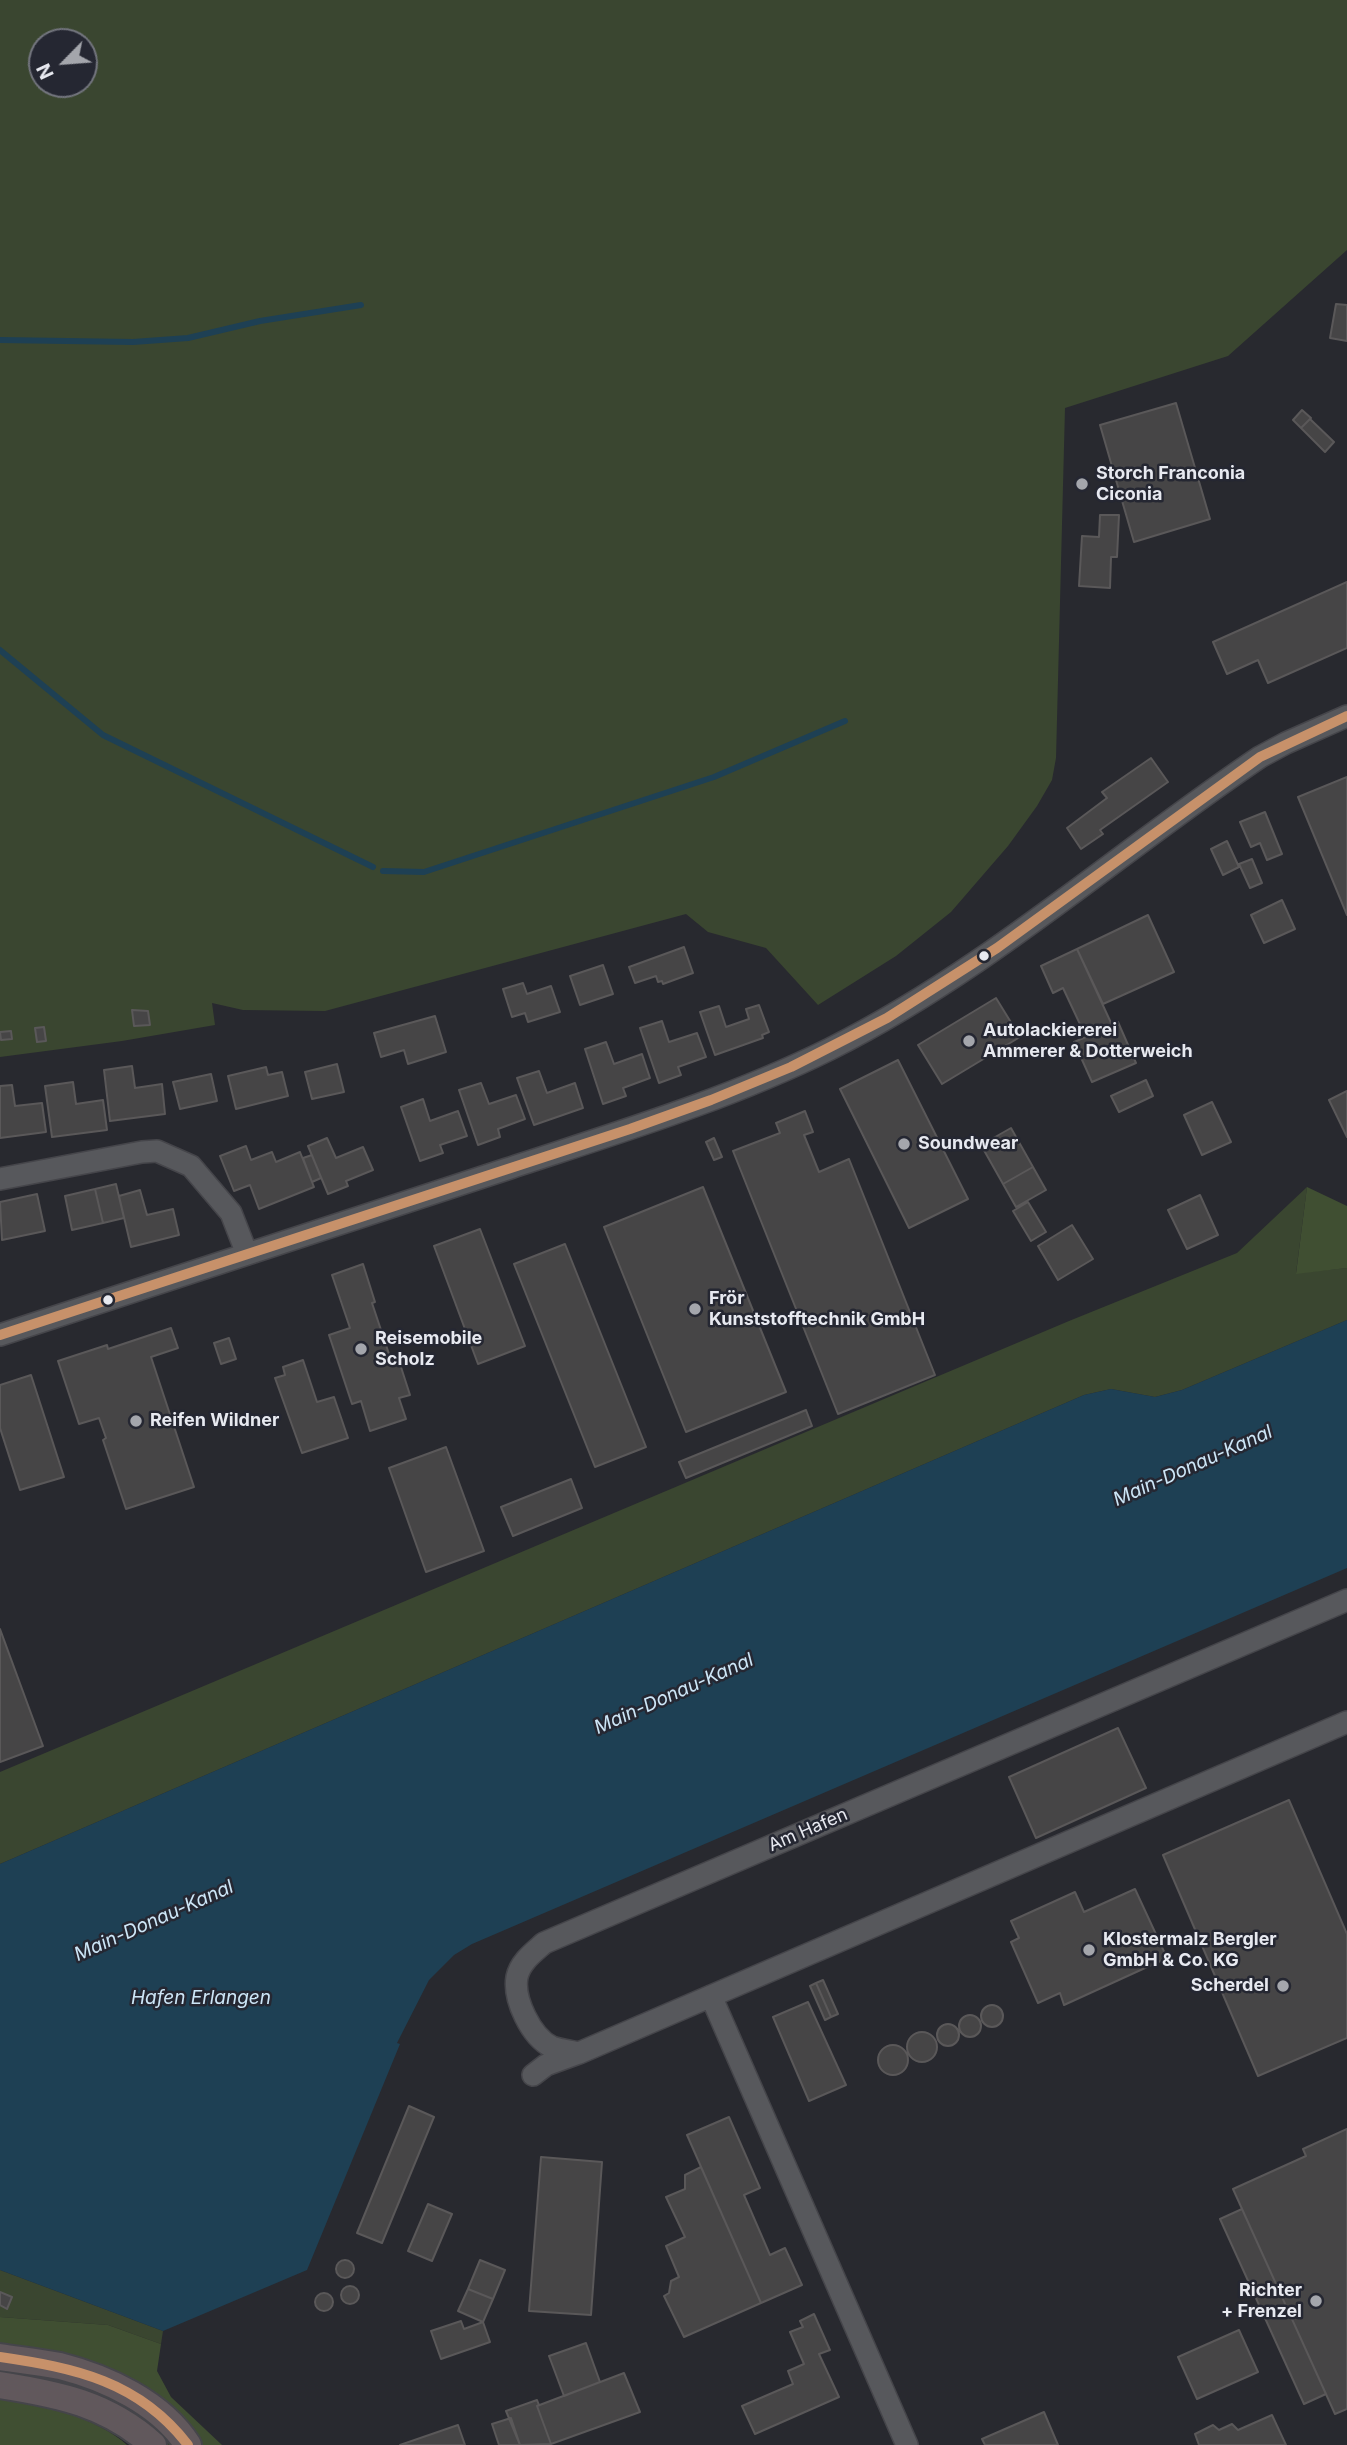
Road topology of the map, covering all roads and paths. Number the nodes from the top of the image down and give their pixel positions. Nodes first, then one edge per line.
1 (1347, 716) edge
2 (0, 1179) edge
3 (247, 1254) junction
4 (0, 1335) edge
5 (1347, 1600) edge
6 (1347, 1722) edge
7 (711, 1996) junction
8 (579, 2053) junction
9 (533, 2076) dead end
10 (0, 2357) edge
11 (0, 2385) edge
12 (153, 2445) edge
13 (188, 2445) edge
14 (907, 2445) edge

1 - 3 street
2 - 3 street
3 - 4 street
5 - 8 street, Am Hafen
6 - 7 street
7 - 8 street
7 - 14 street
8 - 9 street
10 - 13 main road
11 - 12 main road

